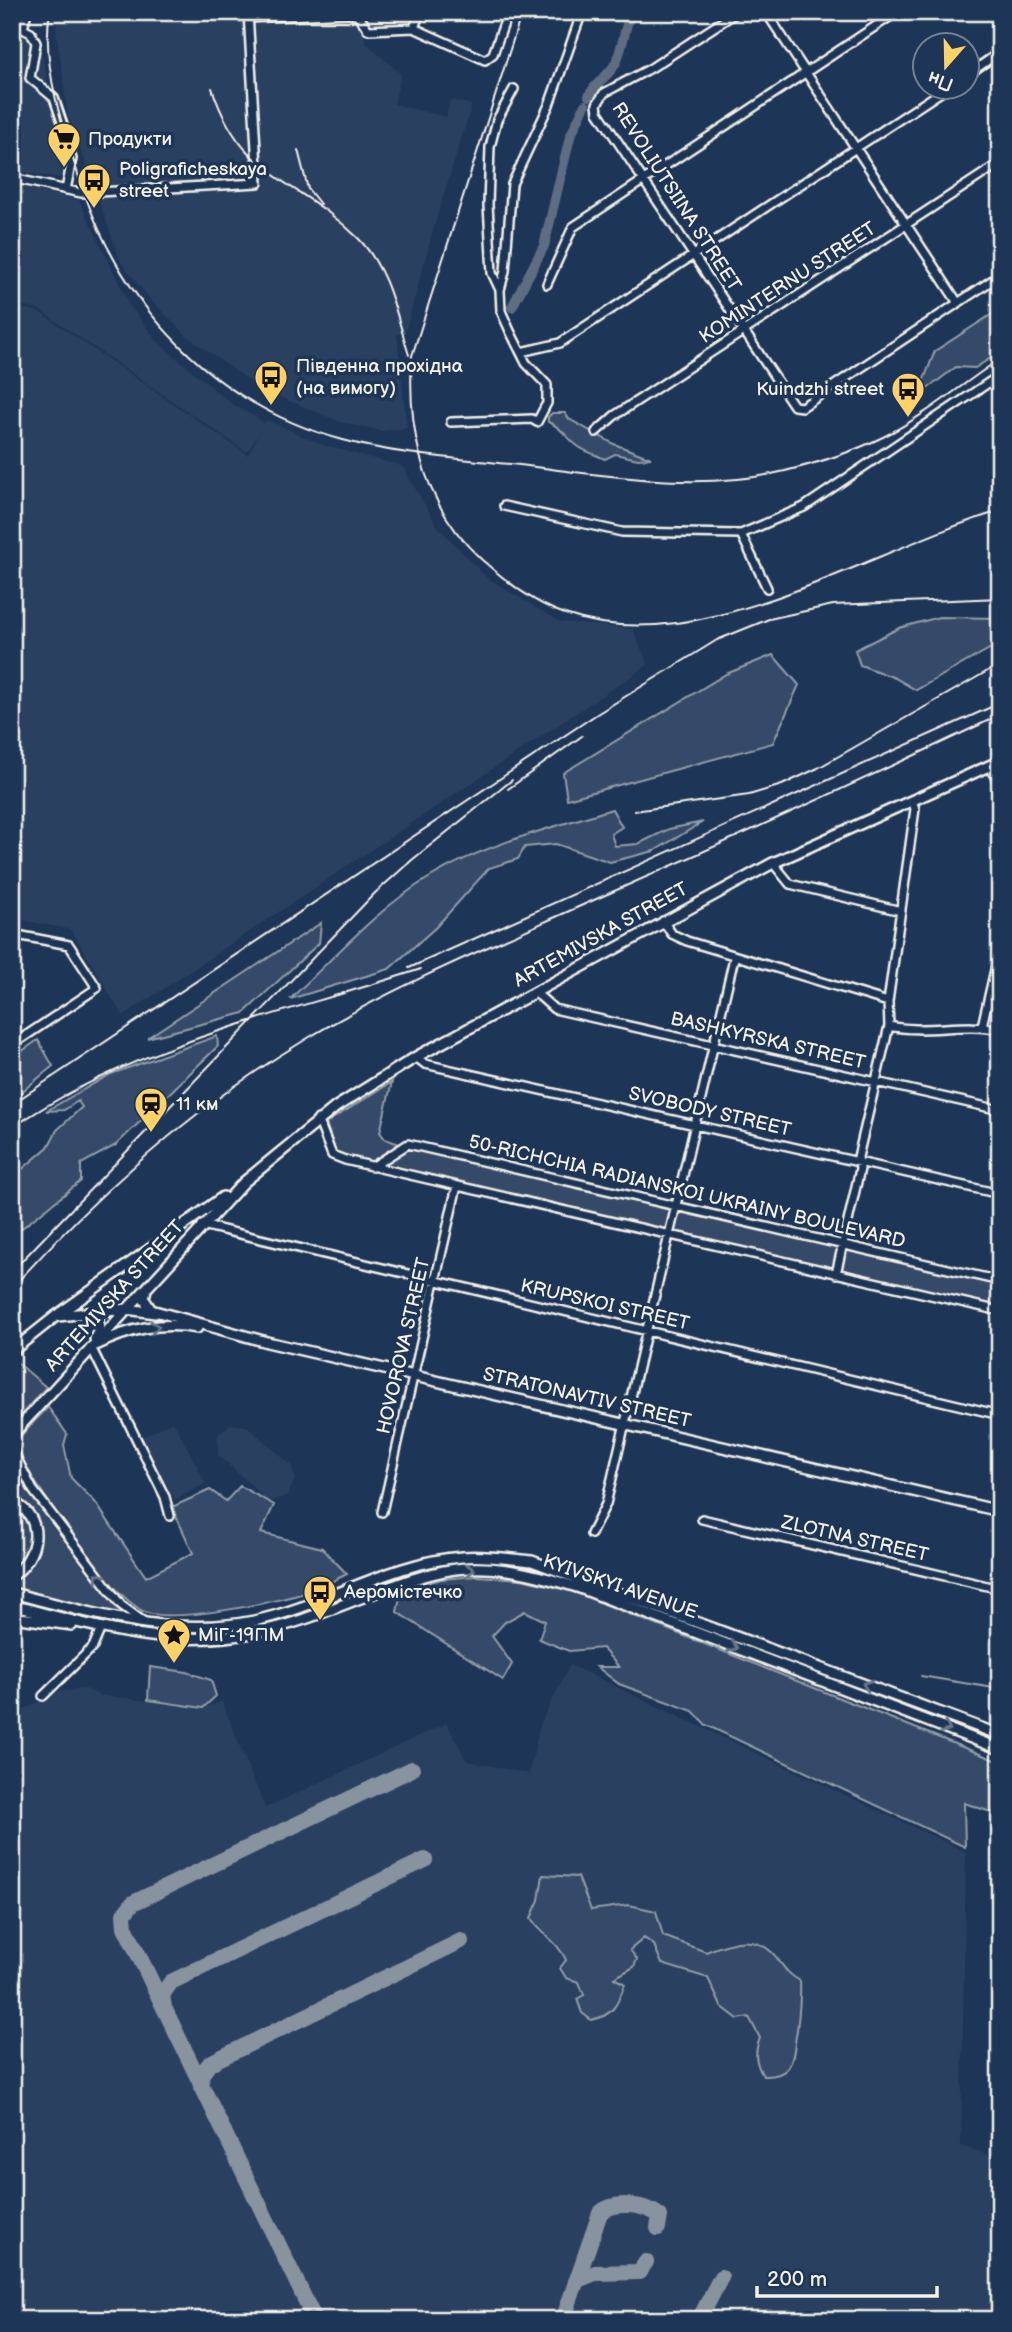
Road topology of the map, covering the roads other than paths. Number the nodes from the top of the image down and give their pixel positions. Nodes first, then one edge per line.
1 (27, 12) edge
2 (420, 12) edge
3 (508, 12) edge
4 (582, 12) edge
5 (737, 12) edge
6 (766, 12) edge
7 (897, 12) edge
8 (248, 15) edge
9 (414, 28) junction
10 (1000, 52) edge
11 (981, 65) edge
12 (807, 72) junction
13 (514, 89) dead end
14 (926, 102) edge
15 (856, 148) junction
16 (1000, 163) edge
17 (12, 178) edge
18 (644, 181) junction
19 (66, 190) junction
20 (907, 224) junction
21 (694, 256) junction
22 (1000, 275) edge
23 (547, 284) dead end
24 (500, 290) junction
25 (958, 303) junction
26 (745, 330) junction
27 (521, 352) junction
28 (1000, 375) edge
29 (452, 422) dead end
30 (596, 432) dead end
31 (504, 506) dead end
32 (741, 534) junction
33 (767, 588) dead end
34 (1000, 761) edge
35 (989, 766) junction
36 (1000, 785) edge
37 (912, 800) junction
38 (773, 863) junction
39 (901, 911) junction
40 (663, 921) junction
41 (12, 933) edge
42 (1000, 948) edge
43 (734, 958) junction
44 (996, 982) edge
45 (535, 992) junction
46 (888, 1002) junction
47 (889, 1026) junction
48 (982, 1026) junction
49 (1000, 1030) edge
50 (712, 1044) junction
51 (12, 1045) edge
52 (416, 1057) junction
53 (876, 1082) junction
54 (1000, 1110) edge
55 (318, 1119) junction
56 (694, 1124) junction
57 (858, 1163) junction
58 (372, 1167) junction
59 (244, 1182) junction
60 (457, 1186) junction
61 (1000, 1195) edge
62 (675, 1206) junction
63 (202, 1225) junction
64 (668, 1235) junction
65 (843, 1245) junction
66 (836, 1274) junction
67 (436, 1281) junction
68 (1000, 1281) edge
69 (147, 1287) junction
70 (127, 1309) junction
71 (1000, 1311) edge
72 (82, 1314) junction
73 (167, 1315) junction
74 (56, 1316) junction
75 (647, 1331) junction
76 (267, 1342) junction
77 (91, 1347) junction
78 (12, 1351) edge
79 (414, 1376) junction
80 (1000, 1415) edge
81 (625, 1424) junction
82 (12, 1435) edge
83 (12, 1450) edge
84 (12, 1502) edge
85 (1000, 1511) edge
86 (382, 1512) dead end
87 (170, 1516) dead end
88 (702, 1519) dead end
89 (591, 1534) dead end
90 (12, 1576) edge
91 (357, 1587) junction
92 (1000, 1589) edge
93 (12, 1593) edge
94 (334, 1596) junction
95 (366, 1598) junction
96 (12, 1605) edge
97 (339, 1608) junction
98 (12, 1618) edge
99 (147, 1625) junction
100 (165, 1627) junction
101 (98, 1628) junction
102 (142, 1637) junction
103 (165, 1639) junction
104 (43, 1696) dead end
105 (1000, 1735) edge
106 (1000, 1749) edge

1 - 19 street
2 - 9 street
3 - 9 street
4 - 24 street
5 - 18 street, REVOLIUTSIINA STREET
6 - 12 street
7 - 12 street
8 - 9 street
8 - 19 street
10 - 11 street
12 - 15 street
12 - 18 street
13 - 24 street
14 - 15 street
15 - 20 street
15 - 21 street
16 - 20 street, KOMINTERNU STREET
17 - 19 street
18 - 21 street, REVOLIUTSIINA STREET
18 - 23 street
20 - 25 street
20 - 26 street, KOMINTERNU STREET
21 - 26 street, REVOLIUTSIINA STREET
21 - 27 street
22 - 25 street
24 - 27 street
25 - 26 street, REVOLIUTSIINA STREET
26 - 30 street, KOMINTERNU STREET
27 - 29 street
28 - 32 street
31 - 32 street
32 - 33 street
34 - 35 main road, ARTEMIVSKA STREET
35 - 36 street
35 - 37 main road, ARTEMIVSKA STREET
37 - 38 main road, ARTEMIVSKA STREET
37 - 39 street
38 - 39 street
38 - 40 main road, ARTEMIVSKA STREET
39 - 46 street
40 - 43 street
40 - 45 main road, ARTEMIVSKA STREET
41 - 51 street
42 - 44 street
43 - 46 street
43 - 50 street
44 - 48 street
45 - 50 street, BASHKYRSKA STREET
45 - 52 main road, ARTEMIVSKA STREET
46 - 47 street
47 - 48 street
47 - 53 street
48 - 49 street
50 - 53 street, BASHKYRSKA STREET
50 - 56 street
52 - 55 main road, ARTEMIVSKA STREET
52 - 56 street, SVOBODY STREET
53 - 54 street, BASHKYRSKA STREET
53 - 57 street
55 - 58 street
55 - 59 main road, ARTEMIVSKA STREET
56 - 57 street, SVOBODY STREET
56 - 62 street
57 - 61 street, SVOBODY STREET
57 - 65 street
58 - 60 street
58 - 62 street, 50-RICHCHIA RADIANSKOI UKRAINY BOULEVARD
59 - 63 main road, ARTEMIVSKA STREET
59 - 74 main road, ARTEMIVSKA STREET
60 - 64 street
60 - 67 street, HOVOROVA STREET
62 - 64 street
62 - 65 street, 50-RICHCHIA RADIANSKOI UKRAINY BOULEVARD
63 - 67 street, KRUPSKOI STREET
63 - 69 main road, ARTEMIVSKA STREET
64 - 66 street
64 - 75 street
65 - 66 street
65 - 68 street, 50-RICHCHIA RADIANSKOI UKRAINY BOULEVARD
66 - 71 street
67 - 75 street, KRUPSKOI STREET
67 - 79 street, HOVOROVA STREET
69 - 70 main road, ARTEMIVSKA STREET
69 - 73 main road
70 - 72 main road, STRATONAVTIV STREET
70 - 73 main road, STRATONAVTIV STREET
70 - 77 main road, ARTEMIVSKA STREET
72 - 74 main road, STRATONAVTIV STREET
72 - 77 main road
73 - 76 main road, STRATONAVTIV STREET
74 - 78 main road, ARTEMIVSKA STREET
75 - 80 street, KRUPSKOI STREET
75 - 81 street
77 -> 76 main road
76 - 79 main road, STRATONAVTIV STREET
77 - 82 main road, ARTEMIVSKA STREET
77 - 87 street
79 - 81 main road, STRATONAVTIV STREET
79 - 86 street, HOVOROVA STREET
81 - 85 main road, STRATONAVTIV STREET
81 - 89 street
99 -> 83 street
84 - 90 main road
88 - 92 street, ZLOTNA STREET
91 - 94 main road, KYIVSKYI AVENUE
91 - 95 main road
105 -> 91 main road, KYIVSKYI AVENUE
93 - 99 main road, KYIVSKYI AVENUE
94 - 97 main road
94 - 100 main road, KYIVSKYI AVENUE
95 - 97 main road, KYIVSKYI AVENUE
95 -> 106 main road, KYIVSKYI AVENUE
96 - 101 main road, KYIVSKYI AVENUE
97 - 103 main road, KYIVSKYI AVENUE
98 - 101 main road
99 - 100 main road, KYIVSKYI AVENUE
99 - 102 main road
100 - 103 main road
101 - 102 main road, KYIVSKYI AVENUE
101 - 104 street
102 - 103 main road, KYIVSKYI AVENUE

